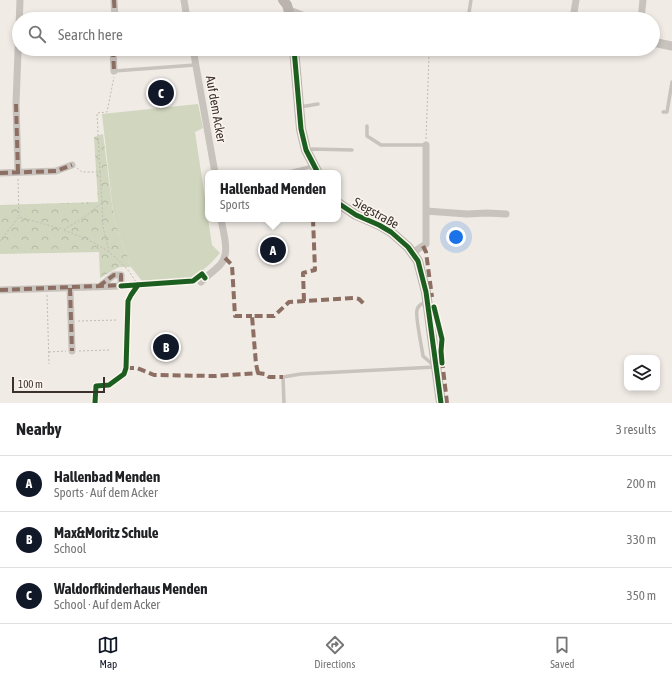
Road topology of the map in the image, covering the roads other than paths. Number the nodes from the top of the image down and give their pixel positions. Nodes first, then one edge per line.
1 (20, 0) edge
2 (114, 0) edge
3 (184, 0) edge
4 (283, 0) edge
5 (471, 0) edge
6 (576, 0) edge
7 (644, 0) edge
8 (20, 12) edge
9 (115, 12) edge
10 (186, 12) edge
11 (289, 12) edge
12 (469, 12) edge
13 (574, 12) edge
14 (642, 12) edge
15 (660, 43) edge
16 (672, 46) edge
17 (18, 56) edge
18 (113, 56) edge
19 (194, 56) edge
20 (295, 56) edge
21 (195, 65) junction
22 (114, 71) joint
23 (672, 82) edge
24 (318, 104) dead end
25 (299, 107) junction
26 (663, 112) dead end
27 (367, 126) dead end
28 (426, 145) joint
29 (352, 150) dead end
30 (306, 151) junction
31 (72, 165) road end
32 (214, 170) edge
33 (316, 170) edge
34 (18, 172) junction
35 (0, 173) edge
36 (341, 205) edge
37 (426, 211) junction
38 (506, 214) dead end
39 (222, 222) edge
40 (412, 253) junction
41 (201, 282) dead end
42 (99, 286) dead end
43 (70, 288) junction
44 (0, 290) edge
45 (72, 351) road end
46 (436, 367) junction
47 (284, 403) edge
48 (441, 403) edge

1 - 8 street
2 - 9 street
3 - 10 street
4 - 11 main road
5 - 12 lane
6 - 13 street
7 - 14 street
15 - 16 street
17 - 34 street
18 - 22 street
19 - 21 street, Auf dem Acker
20 - 25 main road
21 - 22 lane
21 - 32 street, Auf dem Acker
23 - 26 lane
24 - 25 lane
25 - 30 main road
27 - 28 lane
28 - 37 street
29 - 30 lane
30 - 33 main road
31 - 34 street
34 - 35 street
36 - 40 main road, Siegstraße
37 - 38 street
37 - 40 street
39 - 41 street
40 - 46 main road, Siegstraße
42 - 43 street
43 - 44 street
43 - 45 street
46 - 47 lane
46 - 48 main road, Siegstraße

